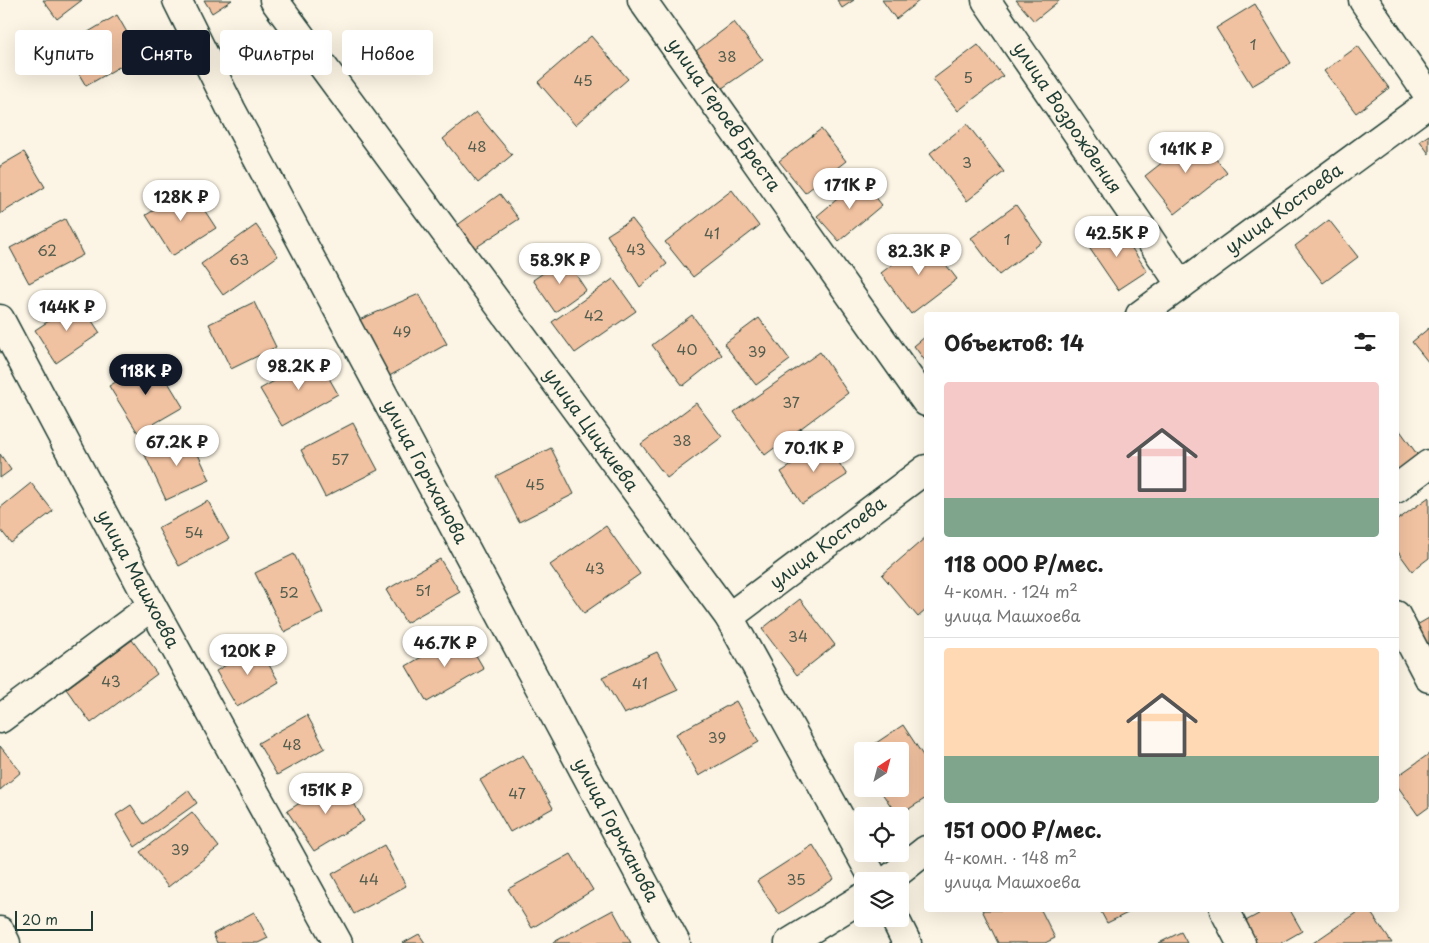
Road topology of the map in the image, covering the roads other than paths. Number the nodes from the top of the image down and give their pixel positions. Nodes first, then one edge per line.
1 (177, 0) edge
2 (274, 0) edge
3 (642, 0) edge
4 (986, 0) edge
5 (1363, 0) edge
6 (1429, 96) edge
7 (1429, 103) edge
8 (1181, 285) junction
9 (1144, 312) edge
10 (0, 319) edge
11 (924, 399) edge
12 (1429, 464) edge
13 (924, 471) edge
14 (1399, 487) edge
15 (152, 606) junction
16 (729, 617) junction
17 (1399, 621) edge
18 (1429, 678) edge
19 (0, 719) edge
20 (924, 852) edge
21 (870, 872) edge
22 (898, 872) edge
23 (854, 903) edge
24 (1225, 912) edge
25 (899, 927) edge
26 (0, 931) edge
27 (6, 943) edge
28 (338, 943) edge
29 (676, 943) edge
30 (789, 943) edge
31 (908, 943) edge
32 (1241, 943) edge

1 - 29 street, улица Горчханова
2 - 16 street, улица Цицкиева
3 - 11 street, улица Героев Бреста
4 - 8 street, улица Возрождения
5 - 6 street
7 - 8 street, улица Костоева
8 - 9 street, улица Костоева
10 - 15 street, улица Машхоева
12 - 14 street
13 - 16 street, улица Костоева
15 - 19 street
15 - 28 street, улица Машхоева
16 - 21 street, улица Цицкиева
17 - 18 street
20 - 22 street
23 - 30 street
24 - 32 street
25 - 31 street
26 - 27 street

